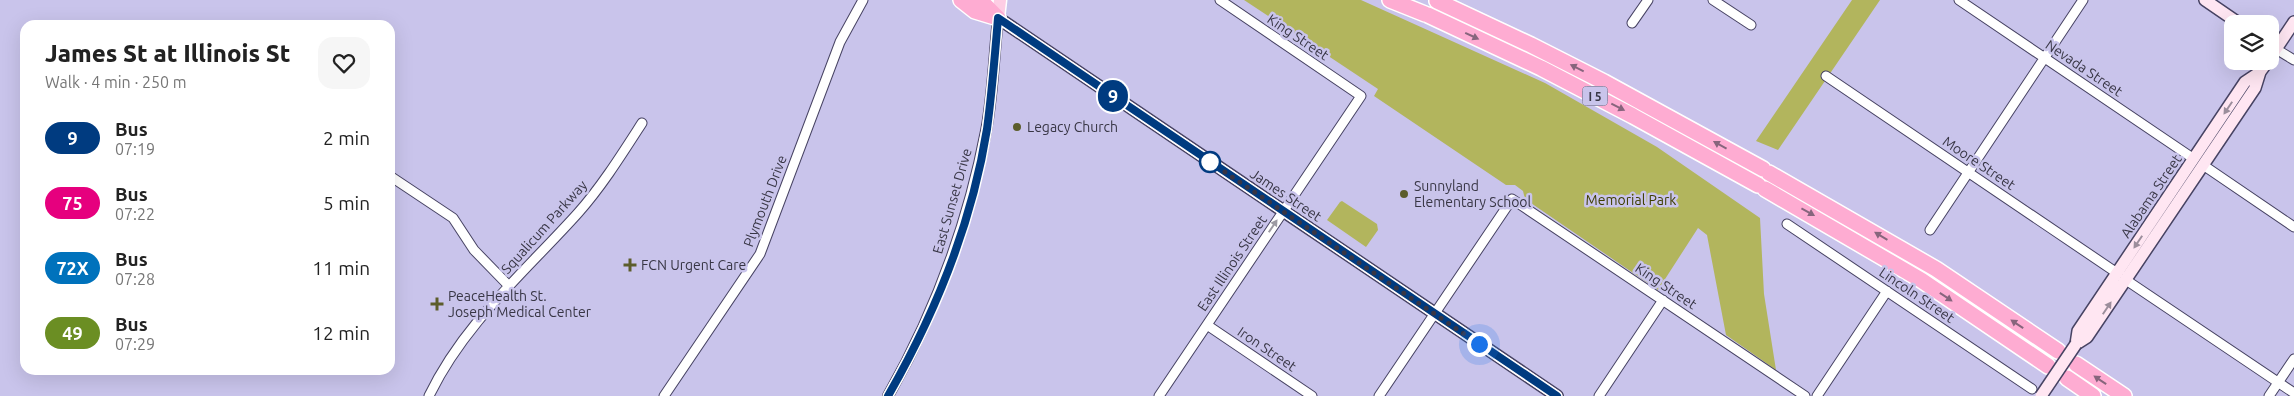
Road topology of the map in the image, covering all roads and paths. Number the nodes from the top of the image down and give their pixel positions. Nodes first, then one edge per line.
1 (863, 0) edge
2 (961, 0) edge
3 (980, 0) edge
4 (1000, 0) edge
5 (1220, 0) edge
6 (1390, 0) edge
7 (1648, 0) edge
8 (1713, 0) edge
9 (1959, 0) edge
10 (2084, 0) edge
11 (2204, 0) edge
12 (1435, 1) edge
13 (2226, 15) edge
14 (998, 18) junction
15 (2294, 22) edge
16 (1632, 23) dead end
17 (1751, 25) dead end
18 (2279, 41) edge
19 (2279, 53) edge
20 (2045, 58) junction
21 (2294, 60) edge
22 (2261, 70) edge
23 (1826, 76) dead end
24 (1361, 96) joint
25 (642, 123) dead end
26 (2199, 162) junction
27 (1968, 172) junction
28 (395, 179) edge
29 (1283, 211) junction
30 (1787, 224) dead end
31 (2294, 226) edge
32 (1930, 230) dead end
33 (2122, 276) junction
34 (509, 286) junction
35 (1887, 291) junction
36 (1663, 300) junction
37 (1435, 314) junction
38 (1207, 325) junction
39 (2058, 351) dead end
40 (2294, 359) edge
41 (2076, 364) dead end
42 (2048, 366) dead end
43 (2067, 378) dead end
44 (2278, 382) junction
45 (2037, 393) edge
46 (2294, 393) edge
47 (430, 396) edge
48 (664, 396) edge
49 (888, 396) edge
50 (1159, 396) edge
51 (1312, 396) edge
52 (1379, 396) edge
53 (1557, 396) edge
54 (1599, 396) edge
55 (1805, 396) edge
56 (1817, 396) edge
57 (2093, 396) edge
58 (2124, 396) edge
59 (2269, 396) edge

1 - 48 street, Plymouth Drive
2 - 14 highway
3 - 14 highway
4 - 14 main road, East Sunset Drive
5 - 24 street, King Street
6 -> 42 highway, I 5
7 - 16 street
8 - 17 street
9 - 20 street, Nevada Street
10 - 20 street
11 - 13 main road
39 -> 12 highway, I 5
14 - 29 main road, James Street
14 - 49 street, East Sunset Drive
15 - 18 main road
19 - 21 street
20 - 26 street, Nevada Street
20 - 27 street
22 - 26 main road, Alabama Street
23 - 27 street, Moore Street
24 - 29 street, East Illinois Street
25 - 34 street, Squalicum Parkway
26 - 31 street, Nevada Street
26 - 33 main road, Alabama Street
27 - 32 street
27 - 33 street, Moore Street
28 - 34 street
29 - 37 main road, James Street
38 -> 29 street, East Illinois Street
30 - 35 street, Lincoln Street
33 - 44 street, Moore Street
33 - 45 main road, Alabama Street, bridge
34 - 47 street, Squalicum Parkway
35 - 45 street, Lincoln Street
35 - 56 street
36 - 37 street, King Street
36 - 54 street
36 - 55 street, King Street
37 - 52 street
37 - 53 main road, James Street
38 - 50 street, East Illinois Street
38 - 51 street, Iron Street
40 - 44 street
58 -> 41 highway
43 - 57 highway
44 - 46 street, Moore Street
44 - 59 street

